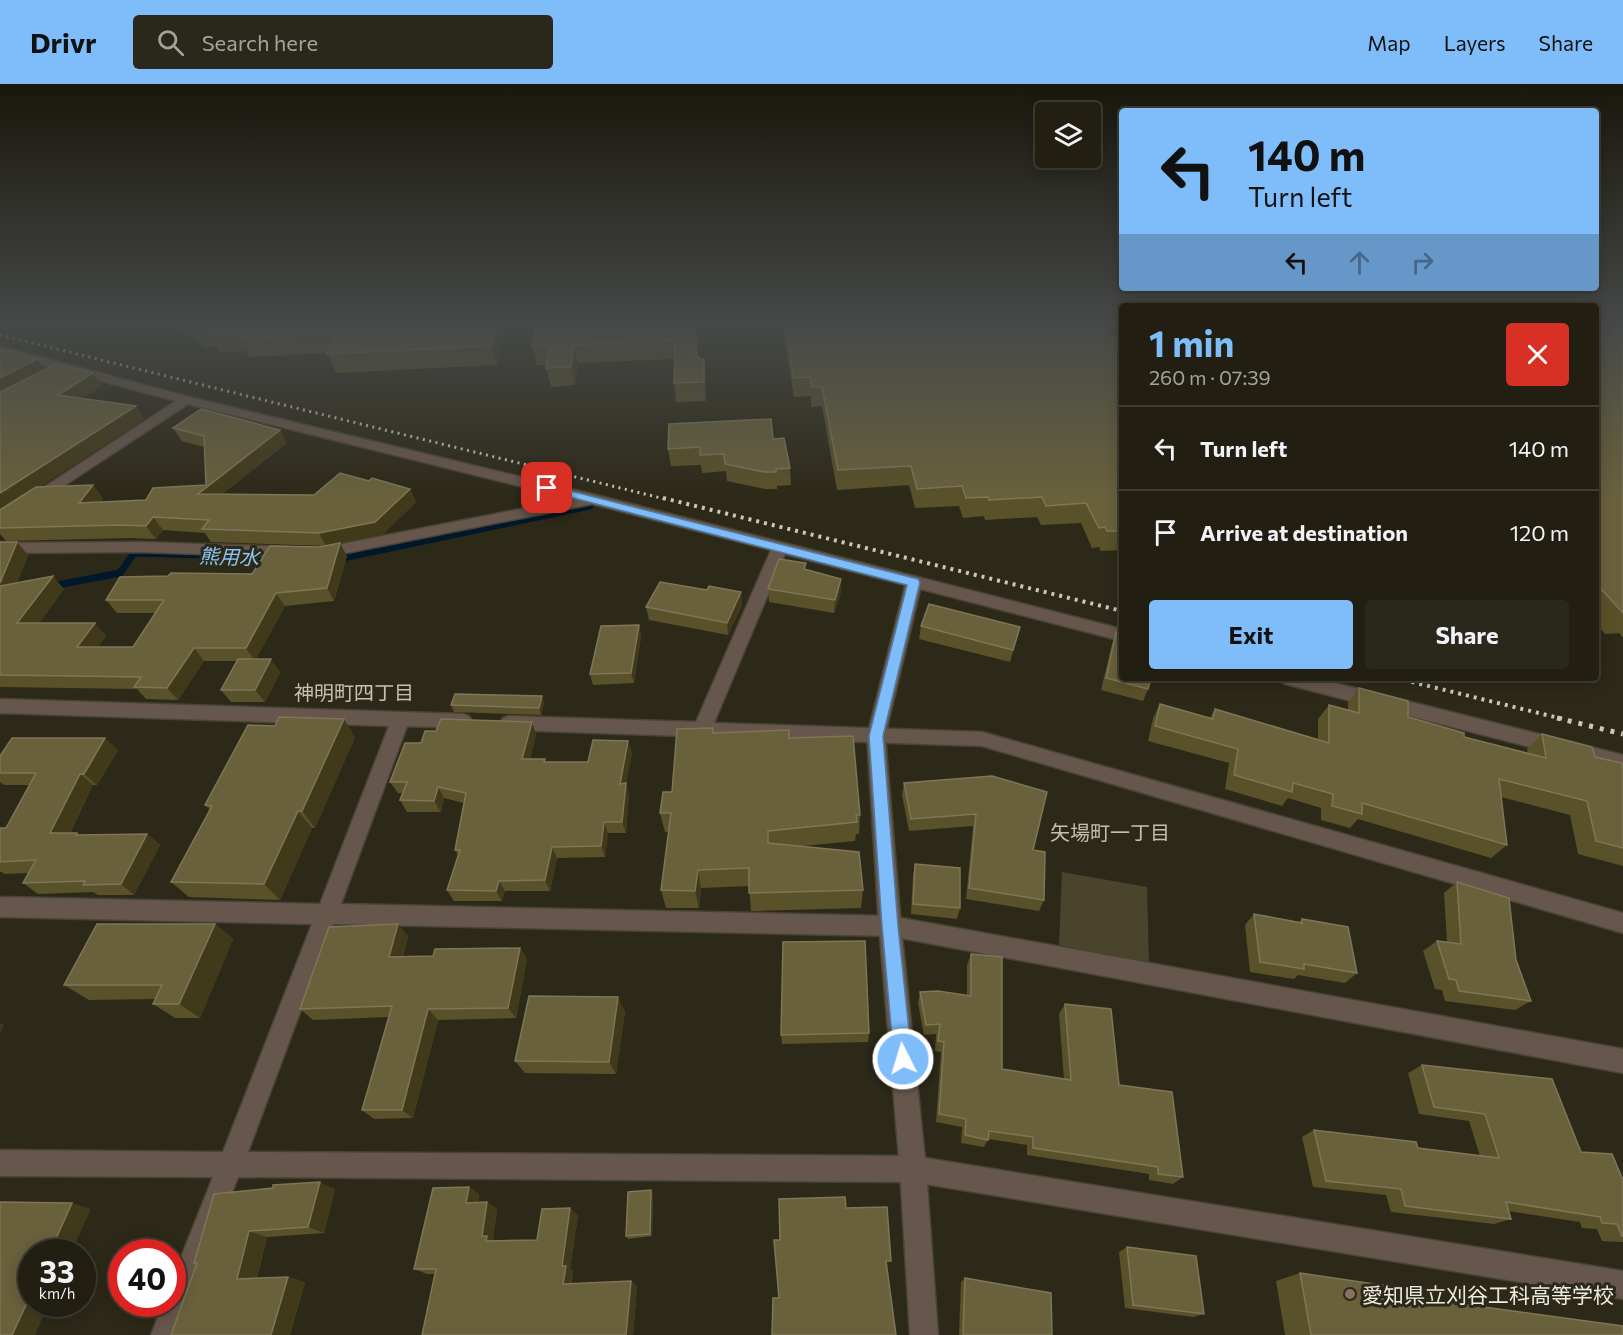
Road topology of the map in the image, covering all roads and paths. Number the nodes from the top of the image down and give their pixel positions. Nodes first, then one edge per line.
1 (120, 381) edge
2 (186, 400) junction
3 (592, 499) junction
4 (0, 523) edge
5 (780, 547) junction
6 (0, 548) edge
7 (914, 582) junction
8 (1119, 634) edge
9 (1301, 681) edge
10 (0, 706) edge
11 (401, 719) junction
12 (702, 729) junction
13 (876, 736) junction
14 (1623, 764) edge
15 (0, 907) edge
16 (326, 915) junction
17 (1623, 923) edge
18 (890, 926) junction
19 (1623, 1061) edge
20 (0, 1162) edge
21 (230, 1166) junction
22 (914, 1169) junction
23 (1623, 1285) edge
24 (165, 1335) edge
25 (924, 1335) edge

1 - 2 street
2 - 3 street
2 - 4 street
3 - 5 street
3 - 6 street
5 - 7 street
5 - 12 street
7 - 8 street
7 - 13 street
9 - 14 street
10 - 11 street
11 - 12 street
11 - 16 street
12 - 13 street
13 - 17 street
13 - 18 street
15 - 16 street
16 - 18 street
16 - 21 street
18 - 19 street
18 - 22 street
20 - 21 street
21 - 22 street
21 - 24 street
22 - 23 street
22 - 25 street

